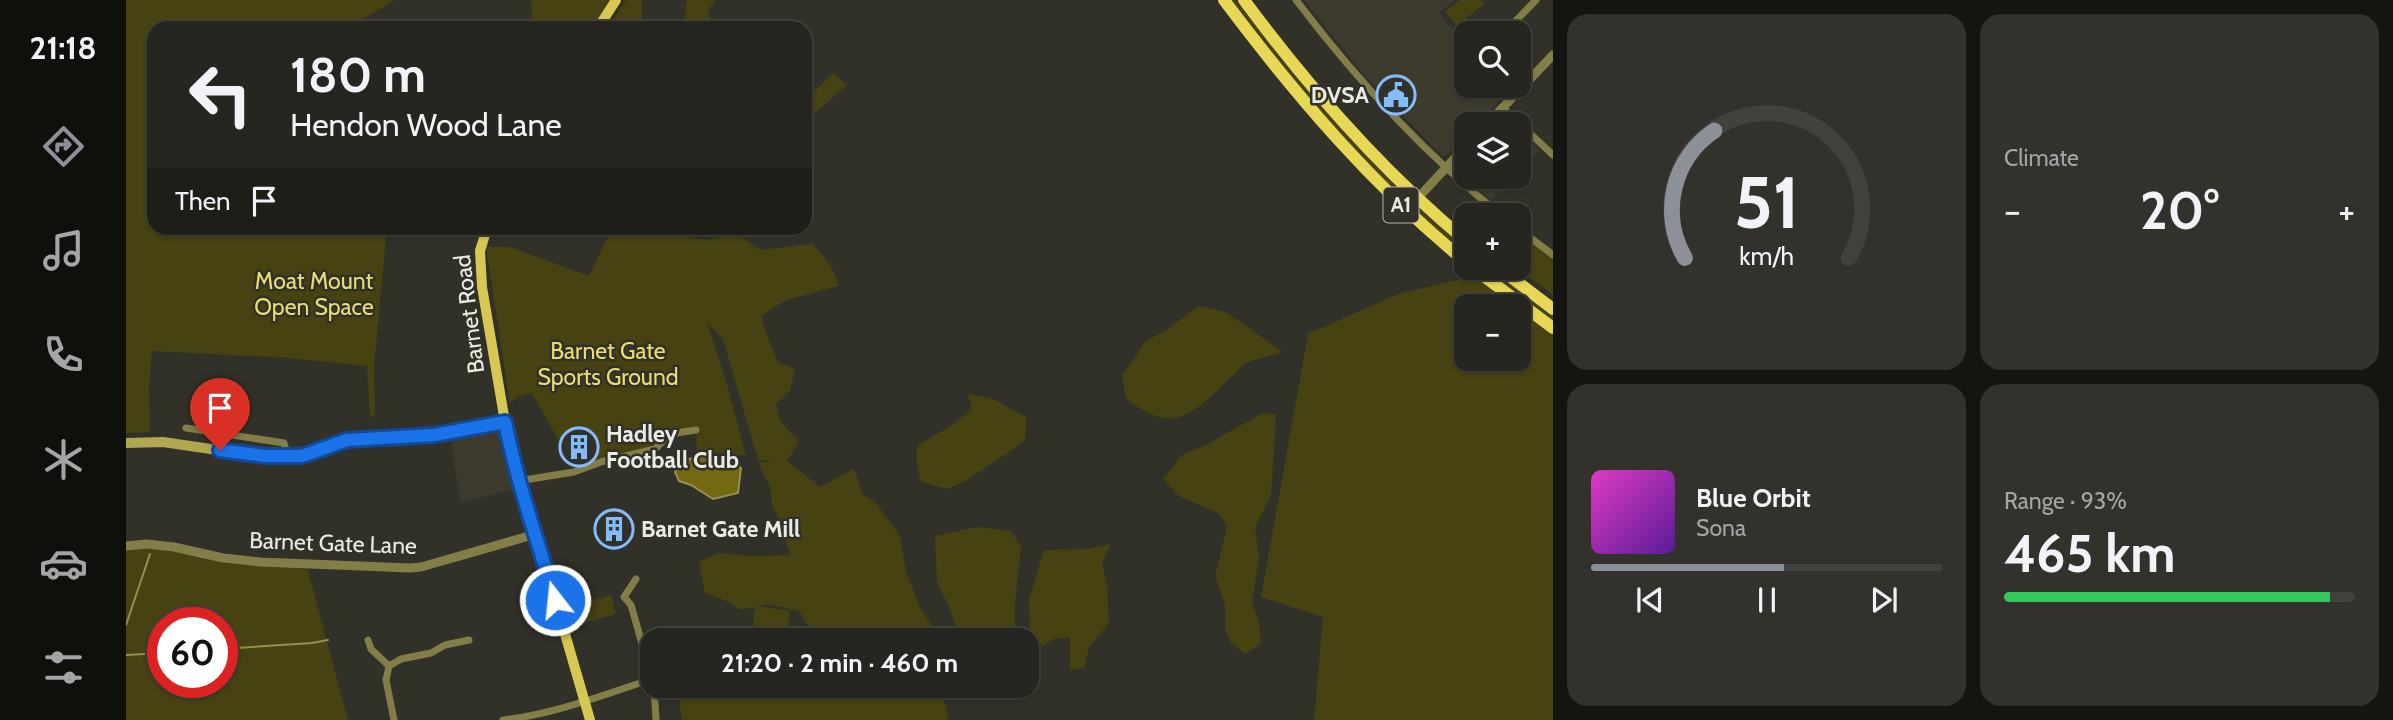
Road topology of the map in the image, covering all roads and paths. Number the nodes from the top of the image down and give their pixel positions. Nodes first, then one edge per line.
1 (616, 0) edge
2 (1224, 0) edge
3 (1244, 0) edge
4 (1296, 0) edge
5 (1536, 0) edge
6 (602, 21) edge
7 (1516, 21) edge
8 (1553, 55) edge
9 (1503, 108) junction
10 (1499, 112) edge
11 (1553, 155) edge
12 (1454, 159) edge
13 (1446, 168) junction
14 (1418, 198) junction
15 (1487, 203) edge
16 (1454, 230) edge
17 (485, 235) edge
18 (1531, 238) edge
19 (1454, 252) edge
20 (1553, 255) edge
21 (1489, 280) edge
22 (1515, 280) edge
23 (1553, 309) edge
24 (1553, 328) edge
25 (505, 422) junction
26 (186, 428) dead end
27 (696, 430) dead end
28 (126, 443) edge
29 (288, 457) junction
30 (518, 481) junction
31 (536, 534) junction
32 (126, 546) edge
33 (636, 579) dead end
34 (640, 637) edge
35 (368, 640) dead end
36 (469, 640) dead end
37 (457, 642) junction
38 (460, 652) dead end
39 (389, 666) junction
40 (640, 687) edge
41 (654, 698) edge
42 (584, 702) junction
43 (394, 720) edge
44 (503, 720) edge
45 (590, 720) edge
46 (656, 720) edge

1 - 6 main road
2 - 19 highway, A1
3 - 14 highway, A1
4 - 13 street
5 - 7 street
8 - 9 street
9 - 10 street
9 - 11 street
12 - 13 street
13 - 14 street
13 - 15 street
14 - 16 highway, A1
17 - 25 main road, Barnet Road
18 - 20 street
21 - 24 highway
22 - 23 highway
25 - 29 main road
25 - 30 main road, Barnet Road
26 - 29 street
27 - 30 street
28 - 29 main road
30 - 31 main road, Barnet Road
31 - 32 street, Barnet Gate Lane
31 - 42 main road, Barnet Road
33 - 34 street
35 - 39 street
36 - 37 street
37 - 38 street
37 - 39 street
39 - 43 street
40 - 42 street
41 - 46 street
42 - 44 street
42 - 45 main road, Barnet Road

